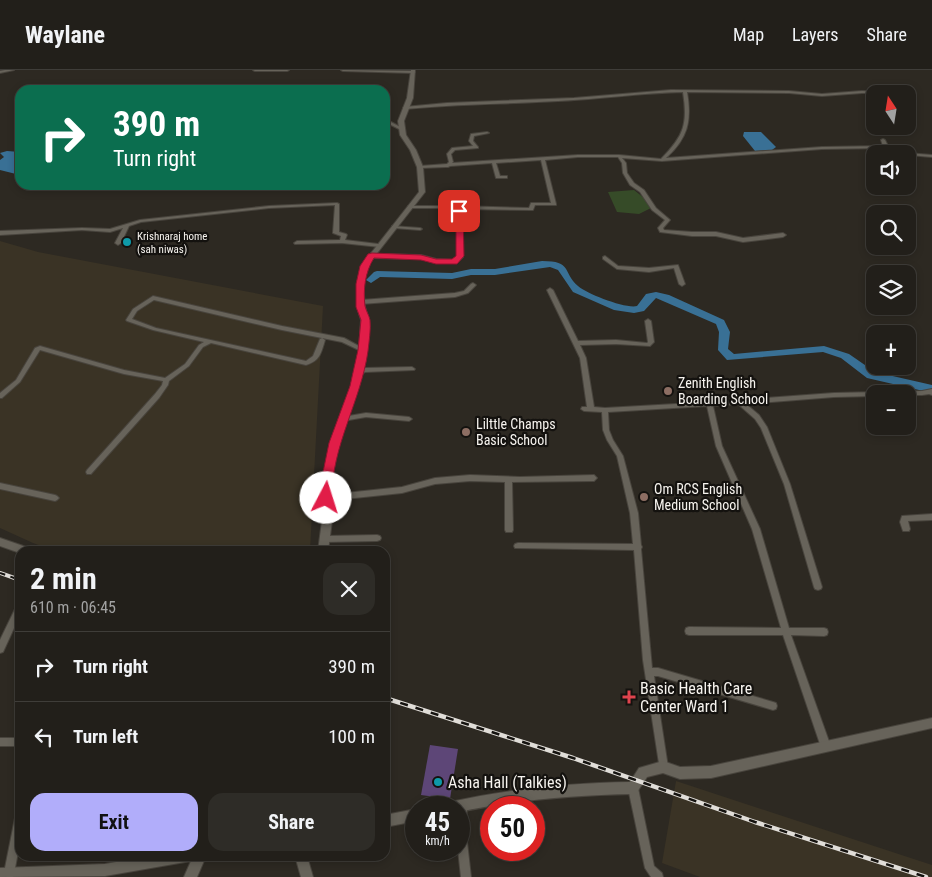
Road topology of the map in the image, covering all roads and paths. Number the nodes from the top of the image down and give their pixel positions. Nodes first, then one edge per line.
1 (12, 70) edge
2 (255, 70) edge
3 (287, 70) edge
4 (343, 70) edge
5 (413, 71) edge
6 (0, 72) edge
7 (685, 91) junction
8 (866, 92) edge
9 (405, 108) junction
10 (390, 123) edge
11 (402, 129) junction
12 (487, 133) dead end
13 (883, 140) dead end
14 (885, 145) edge
15 (866, 147) edge
16 (916, 155) edge
17 (619, 156) junction
18 (932, 156) edge
19 (543, 160) junction
20 (662, 160) junction
21 (494, 163) junction
22 (448, 166) junction
23 (420, 167) junction
24 (504, 177) dead end
25 (410, 206) junction
26 (459, 207) junction
27 (127, 225) junction
28 (394, 227) junction
29 (420, 230) dead end
30 (0, 233) edge
31 (783, 235) dead end
32 (342, 241) junction
33 (297, 243) dead end
34 (118, 244) dead end
35 (378, 246) junction
36 (372, 256) junction
37 (605, 258) dead end
38 (682, 284) dead end
39 (473, 285) dead end
40 (550, 290) dead end
41 (361, 302) junction
42 (648, 321) dead end
43 (322, 340) dead end
44 (210, 341) junction
45 (577, 343) junction
46 (363, 350) junction
47 (412, 369) dead end
48 (358, 375) junction
49 (166, 380) junction
50 (932, 392) edge
51 (0, 396) edge
52 (740, 402) junction
53 (711, 404) junction
54 (605, 410) junction
55 (343, 419) junction
56 (409, 419) dead end
57 (89, 472) dead end
58 (594, 478) dead end
59 (508, 480) junction
60 (0, 486) edge
61 (55, 498) dead end
62 (326, 498) junction
63 (932, 517) edge
64 (906, 529) dead end
65 (509, 530) dead end
66 (377, 538) dead end
67 (325, 540) junction
68 (0, 542) edge
69 (324, 546) edge
70 (518, 546) dead end
71 (15, 547) edge
72 (638, 547) junction
73 (818, 587) dead end
74 (15, 618) edge
75 (689, 631) dead end
76 (786, 632) junction
77 (824, 632) dead end
78 (0, 649) edge
79 (649, 672) junction
80 (773, 706) dead end
81 (932, 723) edge
82 (0, 742) edge
83 (15, 742) edge
84 (826, 746) junction
85 (662, 767) junction
86 (633, 788) junction
87 (470, 804) edge
88 (405, 817) edge
89 (390, 820) edge
90 (15, 836) edge
91 (165, 861) edge
92 (198, 861) edge
93 (301, 861) edge
94 (464, 861) edge
95 (4, 874) edge
96 (104, 874) edge
97 (655, 876) edge
98 (190, 877) edge
99 (306, 877) edge
100 (466, 877) edge

1 - 6 street
2 - 3 street
4 - 5 street
5 - 9 main road
7 - 8 street
7 - 9 street
7 - 20 street
9 - 11 main road
10 - 11 street
11 - 23 main road
12 - 22 street
13 - 14 street
15 - 20 street
16 - 18 street
17 - 19 street
17 - 20 street
17 - 31 street
19 - 21 street
19 - 26 street
21 - 22 street
21 - 24 street
22 - 23 street
23 - 25 main road
25 - 26 street
25 - 28 main road
26 - 36 street
27 - 30 street
27 - 32 street
27 - 34 street
28 - 29 street
28 - 35 main road
32 - 33 street
32 - 35 street
35 - 36 main road
36 - 41 main road
37 - 38 street
39 - 41 street
40 - 45 street
41 - 46 main road
42 - 45 street
43 - 44 street
44 - 46 street
44 - 49 street
45 - 54 street
46 - 48 main road
47 - 48 street
48 - 55 main road
49 - 51 street
49 - 57 street
50 - 52 street
52 - 53 street
52 - 73 street
53 - 54 street
53 - 76 street
54 - 72 street
55 - 56 street
55 - 62 main road
58 - 59 street
59 - 62 street
59 - 65 street
60 - 61 street
62 - 67 main road
63 - 64 street
66 - 67 street
67 - 69 main road
68 - 71 main road
70 - 72 street
72 - 79 street
74 - 78 street
75 - 76 street
76 - 77 street
76 - 84 street
79 - 80 street
79 - 85 street
81 - 84 main road
82 - 83 street
84 - 85 main road
85 - 86 main road
86 - 87 main road
86 - 97 street
88 - 89 main road
90 - 95 street
91 - 96 street
92 - 98 main road
93 - 99 main road
94 - 100 street
95 - 96 street

